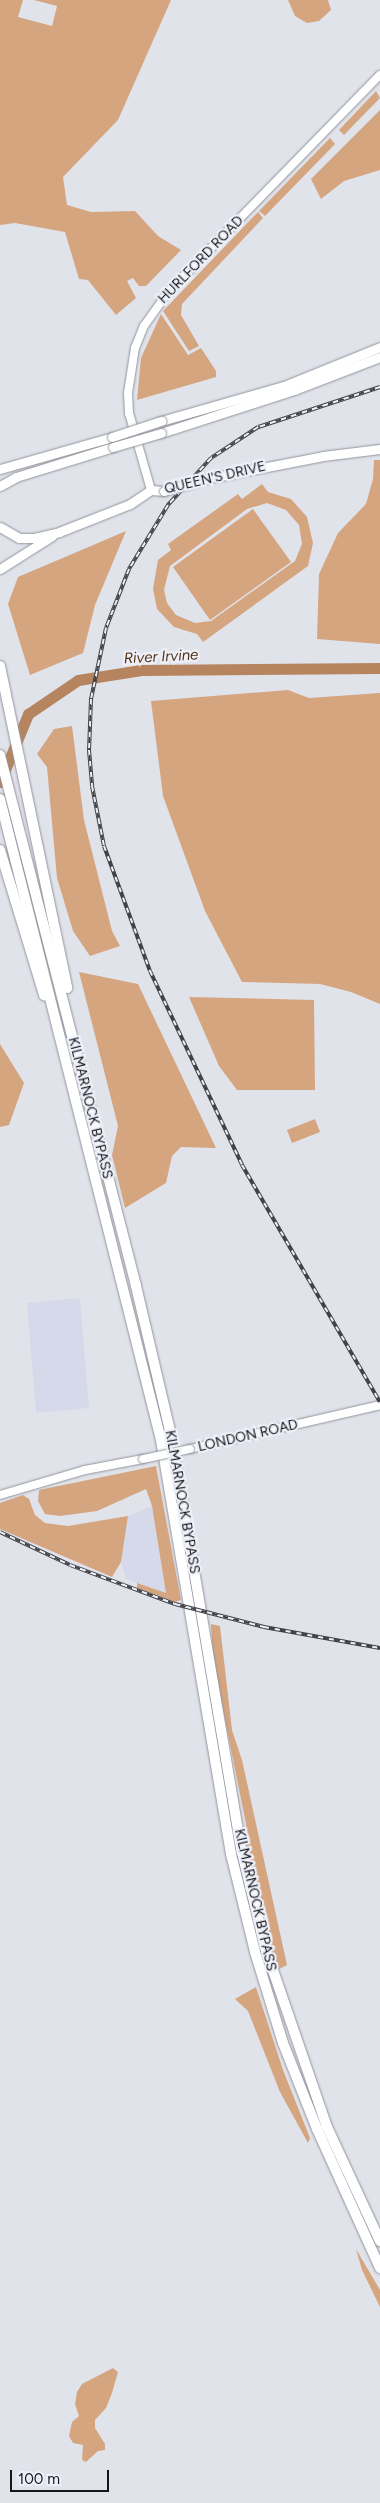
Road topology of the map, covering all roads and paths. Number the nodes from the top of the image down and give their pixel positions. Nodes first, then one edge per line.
1 (380, 75) edge
2 (380, 347) edge
3 (380, 357) edge
4 (380, 449) edge
5 (0, 469) edge
6 (0, 486) edge
7 (151, 490) junction
8 (0, 527) edge
9 (59, 532) junction
10 (0, 569) edge
11 (0, 666) edge
12 (0, 755) edge
13 (0, 800) edge
14 (1, 854) edge
15 (92, 1136) junction
16 (380, 1405) edge
17 (0, 1495) edge
18 (380, 2241) edge
19 (380, 2268) edge

1 - 7 main road, HURLFORD ROAD
2 - 5 main road, bridge
3 - 6 main road, bridge
4 - 7 main road, QUEEN'S DRIVE, bridge
7 - 9 main road, QUEEN'S DRIVE
8 - 9 main road, QUEEN'S DRIVE
9 - 10 main road, QUEEN'S DRIVE
11 - 15 highway
12 - 15 highway, KILMARNOCK BYPASS
13 - 15 highway, KILMARNOCK BYPASS
14 - 15 highway
15 - 18 highway, KILMARNOCK BYPASS
15 - 19 highway, KILMARNOCK BYPASS
16 - 17 main road, LONDON ROAD, bridge

